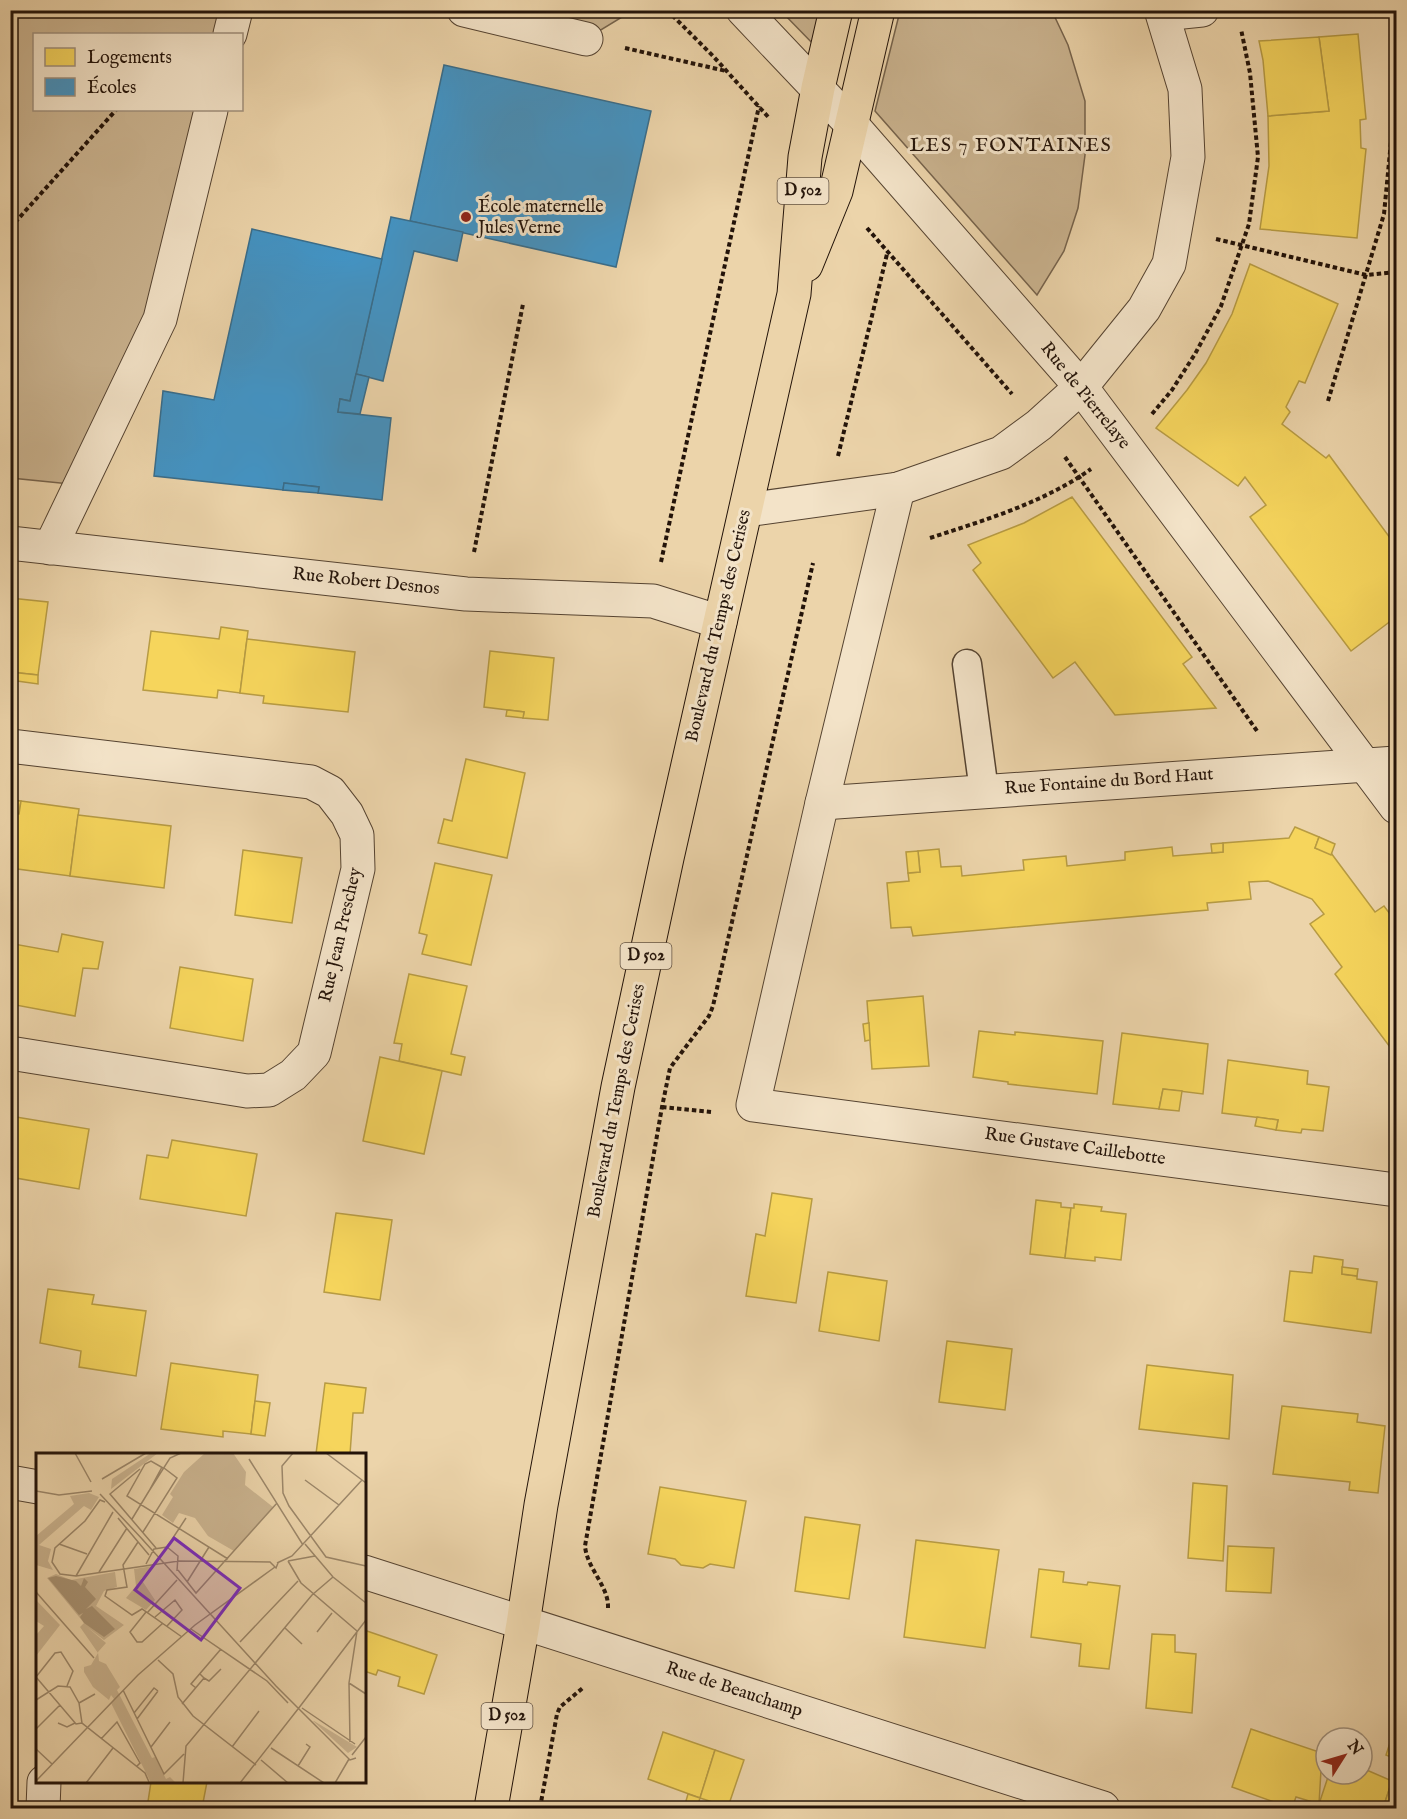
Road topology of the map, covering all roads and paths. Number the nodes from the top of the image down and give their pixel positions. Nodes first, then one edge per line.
1 (236, 10) edge
2 (464, 10) edge
3 (667, 10) edge
4 (743, 10) edge
5 (836, 10) edge
6 (878, 10) edge
7 (1202, 10) edge
8 (1391, 10) edge
9 (1162, 12) edge
10 (230, 33) edge
11 (586, 39) joint
12 (726, 71) junction
13 (818, 88) junction
14 (1396, 88) edge
15 (759, 106) junction
16 (115, 111) edge
17 (211, 111) edge
18 (773, 122) dead end
19 (852, 125) junction
20 (865, 226) dead end
21 (10, 228) edge
22 (1175, 230) junction
23 (887, 253) junction
24 (1396, 272) edge
25 (1366, 275) junction
26 (794, 294) junction
27 (523, 304) dead end
28 (1081, 387) junction
29 (1328, 401) dead end
30 (1039, 424) junction
31 (898, 489) junction
32 (828, 499) junction
33 (746, 510) junction
34 (10, 543) edge
35 (50, 548) junction
36 (813, 563) dead end
37 (466, 594) junction
38 (653, 601) junction
39 (720, 622) junction
40 (967, 664) dead end
41 (10, 746) edge
42 (1396, 763) edge
43 (1364, 764) junction
44 (1285, 769) junction
45 (984, 791) junction
46 (822, 802) junction
47 (1396, 807) edge
48 (10, 1053) edge
49 (1396, 1190) edge
50 (10, 1482) edge
51 (36, 1487) edge
52 (366, 1573) edge
53 (523, 1624) junction
54 (601, 1647) junction
55 (45, 1783) edge
56 (43, 1809) edge
57 (490, 1809) edge
58 (540, 1809) edge
59 (1103, 1809) edge

1 - 10 street
2 - 11 street
3 - 12 path
4 - 13 street, Rue de Pierrelaye
5 - 13 main road, Boulevard du Temps des Cerises / D 502
6 - 19 main road, Boulevard du Temps des Cerises / D 502
7 - 9 street
8 - 14 path
9 - 22 street
11 - 12 path
12 - 15 path
13 - 19 street, Rue de Pierrelaye
13 - 26 main road, Boulevard du Temps des Cerises / D 502
14 - 25 path
15 - 18 path
15 - 38 path
16 - 21 path
17 - 35 street
19 - 26 main road, Boulevard du Temps des Cerises / D 502
19 - 28 street, Rue de Pierrelaye
20 - 23 path
22 - 25 path
22 - 28 street
23 - 30 path
23 - 32 path
24 - 25 path
25 - 29 path
26 - 33 main road, Boulevard du Temps des Cerises / D 502
27 - 37 path
28 - 30 street
28 - 43 street, Rue de Pierrelaye
30 - 31 street
30 - 44 path
31 - 32 street
31 - 46 street
32 - 33 street
33 - 39 main road, Boulevard du Temps des Cerises / D 502
34 - 35 street, Rue Robert Desnos
35 - 37 street, Rue Robert Desnos
36 - 54 path
37 - 38 street, Rue Robert Desnos
38 - 39 street, Rue Robert Desnos
39 - 53 main road, Boulevard du Temps des Cerises / D 502
40 - 45 lane
41 - 48 street, Rue Jean Preschey
42 - 43 street, Rue Fontaine du Bord Haut
43 - 44 street, Rue Fontaine du Bord Haut
43 - 47 street, Rue de Pierrelaye
44 - 45 street, Rue Fontaine du Bord Haut
45 - 46 street, Rue Fontaine du Bord Haut
46 - 49 street, Rue Gustave Caillebotte
50 - 51 street
52 - 53 street, Rue de Beauchamp
53 - 54 street, Rue de Beauchamp
53 - 57 main road, Boulevard du Temps des Cerises / D 502
54 - 58 path
54 - 59 street, Rue de Beauchamp
55 - 56 street

